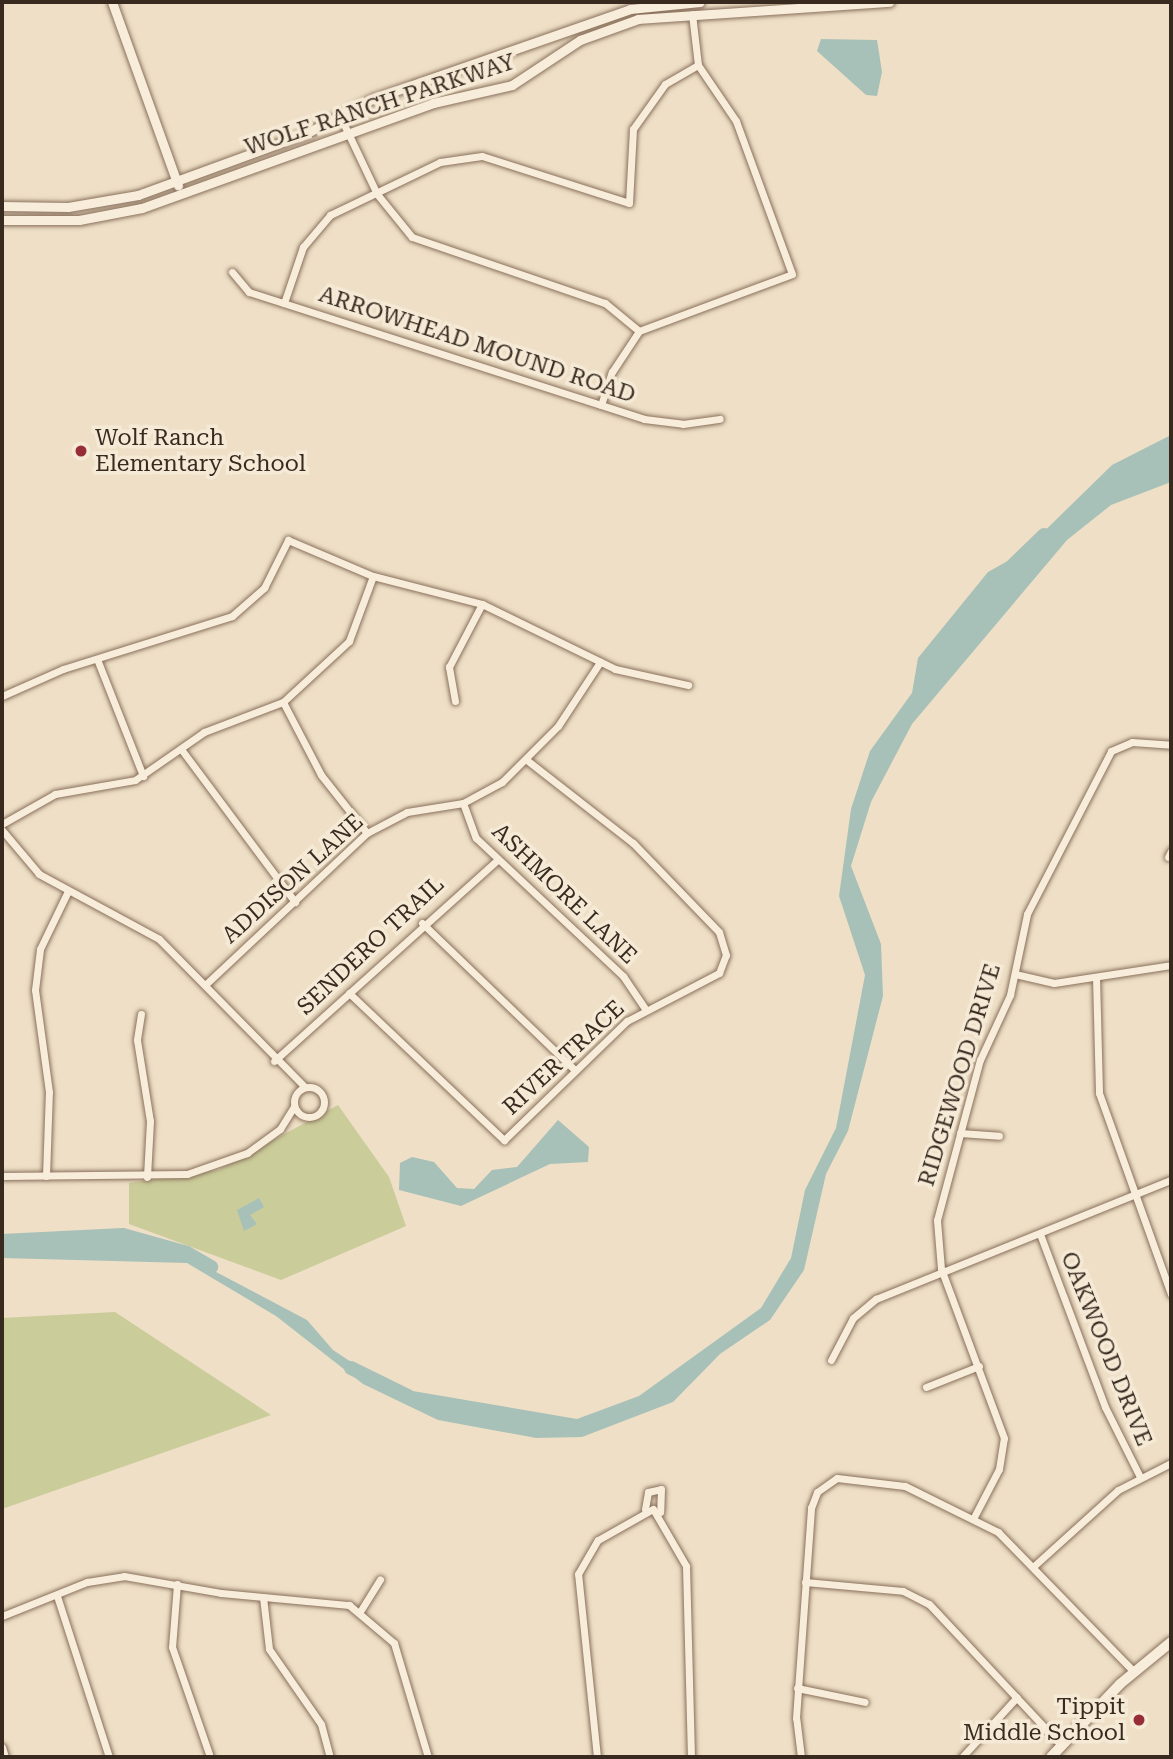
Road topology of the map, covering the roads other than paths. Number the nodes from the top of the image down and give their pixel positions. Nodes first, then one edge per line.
1 (112, 2) edge
2 (691, 2) edge
3 (700, 2) edge
4 (889, 2) edge
5 (692, 13) junction
6 (698, 65) junction
7 (340, 116) junction
8 (346, 133) junction
9 (177, 181) junction
10 (181, 194) junction
11 (377, 194) junction
12 (2, 206) edge
13 (2, 220) edge
14 (232, 272) dead end
15 (284, 303) junction
16 (639, 331) junction
17 (601, 405) junction
18 (720, 419) dead end
19 (373, 576) junction
20 (482, 604) junction
21 (97, 659) junction
22 (600, 662) junction
23 (688, 685) dead end
24 (2, 696) edge
25 (455, 701) dead end
26 (283, 702) junction
27 (1171, 745) edge
28 (181, 749) junction
29 (528, 761) junction
30 (143, 776) junction
31 (463, 803) junction
32 (2, 827) edge
33 (367, 833) junction
34 (496, 860) junction
35 (68, 891) junction
36 (295, 902) junction
37 (422, 923) junction
38 (1171, 965) edge
39 (1015, 974) junction
40 (1096, 977) junction
41 (205, 985) junction
42 (349, 993) junction
43 (646, 1010) junction
44 (141, 1014) dead end
45 (274, 1061) junction
46 (575, 1070) junction
47 (290, 1078) junction
48 (305, 1087) junction
49 (295, 1094) junction
50 (294, 1107) junction
51 (304, 1116) junction
52 (286, 1122) junction
53 (960, 1133) junction
54 (999, 1136) dead end
55 (2, 1176) edge
56 (46, 1176) junction
57 (147, 1177) junction
58 (1171, 1180) edge
59 (1136, 1194) junction
60 (1040, 1234) junction
61 (943, 1272) junction
62 (1171, 1294) edge
63 (831, 1360) dead end
64 (979, 1366) junction
65 (926, 1387) dead end
66 (1171, 1463) edge
67 (1140, 1477) junction
68 (645, 1509) junction
69 (660, 1512) junction
70 (974, 1517) junction
71 (1035, 1565) junction
72 (380, 1580) dead end
73 (805, 1582) junction
74 (177, 1584) junction
75 (57, 1596) junction
76 (263, 1597) junction
77 (361, 1610) junction
78 (2, 1616) edge
79 (1171, 1642) edge
80 (1134, 1672) junction
81 (797, 1688) junction
82 (1017, 1697) junction
83 (865, 1702) dead end
84 (1061, 1745) junction
85 (2, 1747) edge
86 (5, 1757) edge
87 (109, 1757) edge
88 (210, 1757) edge
89 (330, 1757) edge
90 (428, 1757) edge
91 (597, 1757) edge
92 (691, 1757) edge
93 (801, 1757) edge
94 (961, 1757) edge
95 (1051, 1757) edge

1 - 9 street
2 - 3 street, WOLF RANCH PARKWAY
2 - 5 street
2 - 7 street, WOLF RANCH PARKWAY
4 - 5 street, WOLF RANCH PARKWAY
5 - 6 street
5 - 8 street, WOLF RANCH PARKWAY
6 - 11 street
6 - 16 street
7 - 8 street
7 - 9 street, WOLF RANCH PARKWAY
8 - 10 street, WOLF RANCH PARKWAY
8 - 11 street
9 - 10 street
9 - 12 street, WOLF RANCH PARKWAY
10 - 13 street, WOLF RANCH PARKWAY
11 - 15 street
11 - 16 street
14 - 15 street, ARROWHEAD MOUND ROAD
15 - 17 street, ARROWHEAD MOUND ROAD
16 - 17 street
17 - 18 street, ARROWHEAD MOUND ROAD
19 - 20 street
19 - 21 street
19 - 26 street
20 - 22 street
20 - 25 street
21 - 24 street
21 - 30 street
22 - 23 street
22 - 29 street, ADDISON LANE
26 - 28 street
26 - 33 street
27 - 39 street, RIDGEWOOD DRIVE
28 - 30 street
28 - 36 street
29 - 31 street, ADDISON LANE
29 - 43 street, RIVER TRACE
30 - 32 street
31 - 33 street, ADDISON LANE
31 - 34 street, ASHMORE LANE
32 - 35 street
33 - 36 street, ADDISON LANE
34 - 37 street, SENDERO TRAIL
34 - 43 street, ASHMORE LANE
35 - 41 street
35 - 56 street
36 - 41 street, ADDISON LANE
37 - 42 street, SENDERO TRAIL
37 - 46 street
38 - 40 street
39 - 40 street
39 - 53 street, RIDGEWOOD DRIVE
40 - 59 street
41 - 45 street
42 - 45 street, SENDERO TRAIL
42 - 46 street, RIVER TRACE
43 - 46 street, RIVER TRACE
44 - 57 street
45 - 47 street
47 - 48 street
47 - 49 street
48 - 49 street
48 - 51 street
49 - 50 street
50 - 51 street
50 - 52 street
51 - 52 street
52 - 57 street
53 - 54 street
53 - 61 street, RIDGEWOOD DRIVE
55 - 56 street
56 - 57 street
58 - 59 street
59 - 60 street
59 - 62 street
60 - 61 street
60 - 67 street, OAKWOOD DRIVE
61 - 63 street
61 - 64 street, RIDGEWOOD DRIVE
64 - 65 street
64 - 70 street, RIDGEWOOD DRIVE
66 - 67 street
67 - 71 street
68 - 69 street
68 - 69 street
68 - 91 street
69 - 92 street
70 - 71 street
70 - 73 street
71 - 80 street
72 - 77 street
73 - 81 street
73 - 82 street
74 - 75 street
74 - 76 street
74 - 88 street
75 - 78 street
75 - 87 street
76 - 77 street
76 - 89 street
77 - 90 street
79 - 80 main road
80 - 84 main road
81 - 83 street
81 - 93 street
82 - 84 street
82 - 94 street
84 - 95 main road
85 - 86 street

